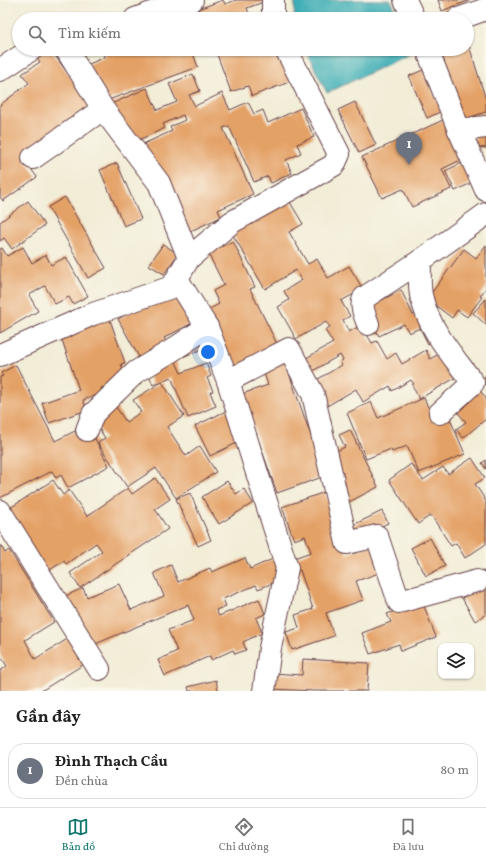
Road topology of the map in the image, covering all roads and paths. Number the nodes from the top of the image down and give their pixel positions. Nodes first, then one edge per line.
1 (192, 0) edge
2 (273, 0) edge
3 (405, 0) edge
4 (486, 9) edge
5 (154, 12) edge
6 (273, 12) edge
7 (411, 12) edge
8 (474, 13) edge
9 (21, 56) edge
10 (70, 56) edge
11 (290, 56) edge
12 (430, 56) edge
13 (0, 70) edge
14 (103, 109) junction
15 (486, 127) edge
16 (459, 130) junction
17 (33, 158) dead end
18 (486, 190) edge
19 (486, 214) edge
20 (189, 258) junction
21 (420, 261) junction
22 (177, 279) junction
23 (368, 324) dead end
24 (207, 327) junction
25 (0, 355) edge
26 (228, 381) junction
27 (480, 389) edge
28 (440, 413) dead end
29 (87, 430) dead end
30 (0, 510) edge
31 (477, 581) dead end
32 (99, 670) dead end
33 (264, 691) edge

1 - 5 street
2 - 6 street
3 - 7 street
4 - 8 street
9 - 13 street
10 - 14 street
11 - 20 street
12 - 16 street
14 - 17 street
14 - 20 street
15 - 16 street
16 - 18 street
19 - 21 street
20 - 22 street
21 - 23 street
21 - 27 street
22 - 24 street
22 - 25 street
24 - 26 street
24 - 29 street
26 - 31 street
26 - 33 street
27 - 28 street
30 - 32 street

